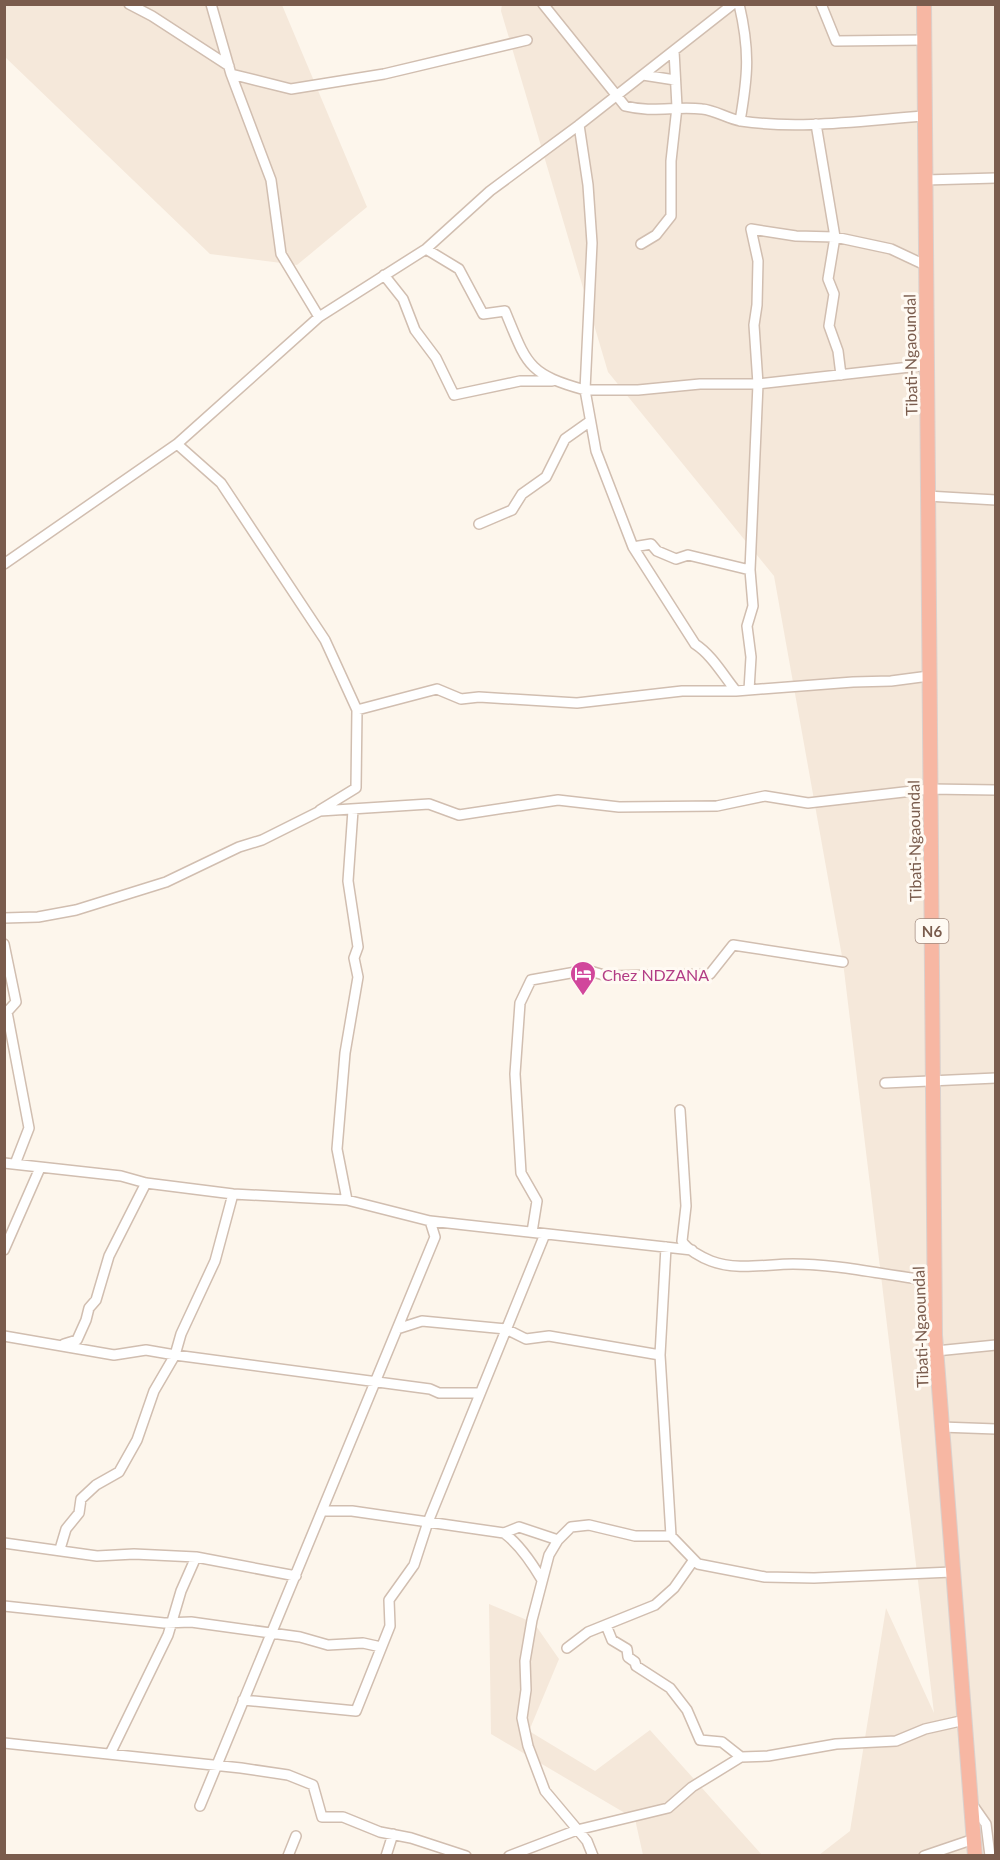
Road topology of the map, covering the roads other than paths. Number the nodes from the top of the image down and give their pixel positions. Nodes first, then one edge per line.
1 (129, 4) edge
2 (211, 4) edge
3 (543, 4) edge
4 (733, 4) edge
5 (739, 4) edge
6 (821, 4) edge
7 (924, 4) edge
8 (527, 40) dead end
9 (924, 40) junction
10 (674, 51) junction
11 (230, 70) junction
12 (643, 75) junction
13 (675, 80) junction
14 (617, 96) junction
15 (677, 107) junction
16 (924, 117) junction
17 (740, 121) junction
18 (816, 124) junction
19 (579, 125) junction
20 (996, 178) edge
21 (925, 180) junction
22 (835, 237) junction
23 (641, 244) dead end
24 (426, 249) junction
25 (925, 265) junction
26 (384, 275) junction
27 (319, 317) junction
28 (927, 364) junction
29 (841, 375) junction
30 (552, 381) junction
31 (758, 384) junction
32 (585, 390) junction
33 (589, 422) junction
34 (177, 444) junction
35 (927, 496) junction
36 (996, 500) edge
37 (479, 524) dead end
38 (633, 547) junction
39 (4, 564) edge
40 (750, 570) junction
41 (929, 676) junction
42 (749, 690) junction
43 (736, 691) junction
44 (357, 711) junction
45 (930, 789) junction
46 (996, 790) edge
47 (353, 810) junction
48 (320, 811) junction
49 (4, 918) edge
50 (4, 945) edge
51 (843, 962) dead end
52 (996, 1078) edge
53 (933, 1081) junction
54 (885, 1083) dead end
55 (680, 1110) dead end
56 (4, 1163) edge
57 (15, 1164) junction
58 (40, 1168) junction
59 (146, 1183) junction
60 (233, 1194) junction
61 (347, 1200) junction
62 (430, 1221) junction
63 (532, 1232) junction
64 (545, 1234) junction
65 (666, 1247) junction
66 (4, 1250) edge
67 (692, 1250) junction
68 (935, 1281) junction
69 (397, 1329) junction
70 (506, 1329) junction
71 (4, 1336) edge
72 (61, 1345) junction
73 (996, 1345) edge
74 (936, 1351) junction
75 (175, 1355) junction
76 (660, 1355) junction
77 (375, 1382) junction
78 (480, 1393) junction
79 (941, 1427) junction
80 (996, 1429) edge
81 (324, 1511) junction
82 (428, 1522) junction
83 (504, 1533) junction
84 (671, 1536) junction
85 (558, 1540) junction
86 (4, 1543) edge
87 (60, 1549) junction
88 (196, 1557) junction
89 (693, 1561) junction
90 (952, 1572) junction
91 (296, 1576) junction
92 (542, 1580) junction
93 (4, 1606) edge
94 (171, 1622) junction
95 (606, 1625) junction
96 (272, 1633) junction
97 (381, 1647) junction
98 (567, 1648) dead end
99 (243, 1700) junction
100 (965, 1720) junction
101 (5, 1744) edge
102 (110, 1754) junction
103 (741, 1757) junction
104 (217, 1766) junction
105 (972, 1804) junction
106 (200, 1806) dead end
107 (578, 1830) junction
108 (393, 1834) junction
109 (296, 1836) dead end
110 (974, 1839) junction
111 (991, 1849) edge
112 (288, 1856) edge
113 (386, 1856) edge
114 (466, 1856) edge
115 (509, 1856) edge
116 (593, 1856) edge
117 (924, 1856) edge
118 (975, 1856) edge

1 - 11 street
2 - 11 street
3 - 14 street
4 - 10 street
5 - 17 street
6 - 9 street
7 - 9 highway, Tibati-Ngaoundal / N6
8 - 11 street
9 - 16 highway, Tibati-Ngaoundal / N6
10 - 12 street
10 - 13 street
11 - 27 street
12 - 13 street
12 - 14 street
13 - 15 street
14 - 15 street
14 - 19 street
15 - 17 street
15 - 23 street
16 - 18 street
16 - 21 highway, Tibati-Ngaoundal / N6
17 - 18 street
18 - 22 street
19 - 24 street
19 - 32 street
20 - 21 street
21 - 25 highway, Tibati-Ngaoundal / N6
22 - 25 street
22 - 29 street
22 - 31 street
24 - 26 street
24 - 30 street
25 - 28 highway, Tibati-Ngaoundal / N6
26 - 27 street
26 - 30 street
27 - 34 street
28 - 29 street
28 - 35 highway, Tibati-Ngaoundal / N6
29 - 31 street
30 - 32 street
31 - 32 street
31 - 40 street
32 - 33 street
33 - 37 street
33 - 38 street
34 - 39 street
34 - 44 street
35 - 36 street
35 - 41 highway, Tibati-Ngaoundal / N6
38 - 40 street
38 - 43 street
40 - 42 street
41 - 42 street
41 - 45 highway, Tibati-Ngaoundal / N6
42 - 43 street
43 - 44 street
44 - 48 street
45 - 46 street
45 - 47 street
45 - 53 highway, Tibati-Ngaoundal / N6
47 - 48 street
47 - 61 street
48 - 49 street
50 - 57 street
51 - 63 street
52 - 53 street
53 - 54 street
53 - 68 highway, Tibati-Ngaoundal / N6
55 - 67 street
56 - 57 street
57 - 58 street
58 - 59 street
58 - 66 street
59 - 60 street
59 - 72 street
60 - 61 street
60 - 75 street
61 - 62 street
62 - 63 street
62 - 69 street
63 - 64 street
64 - 65 street
64 - 70 street
65 - 67 street
65 - 76 street
67 - 68 street
68 - 74 highway, Tibati-Ngaoundal / N6
69 - 70 street
69 - 77 street
70 - 76 street
70 - 78 street
71 - 72 street
72 - 75 street
73 - 74 street
74 - 79 highway, Tibati-Ngaoundal / N6
75 - 77 street
75 - 87 street
76 - 84 street
77 - 78 street
77 - 81 street
78 - 82 street
79 - 80 street
79 - 90 highway, Tibati-Ngaoundal / N6
81 - 82 street
81 - 91 street
82 - 83 street
82 - 97 street
83 - 85 street
83 - 92 street
84 - 85 street
84 - 89 street
85 - 92 street
86 - 87 street
87 - 88 street
88 - 91 street
88 - 94 street
89 - 90 street
89 - 95 street
90 - 100 highway, Tibati-Ngaoundal / N6
91 - 96 street
92 - 107 street
93 - 94 street
94 - 96 street
94 - 102 street
95 - 98 street
95 - 103 street
96 - 97 street
96 - 99 street
97 - 99 street
99 - 104 street
100 - 103 street
100 - 105 highway, Tibati-Ngaoundal / N6
101 - 102 street
102 - 104 street
103 - 107 street
104 - 106 street
104 - 108 street
105 - 110 highway, Tibati-Ngaoundal / N6
105 - 111 street
107 - 115 street
107 - 116 street
108 - 113 street
108 - 114 street
109 - 112 street
110 - 117 street
110 - 118 highway, Tibati-Ngaoundal / N6

